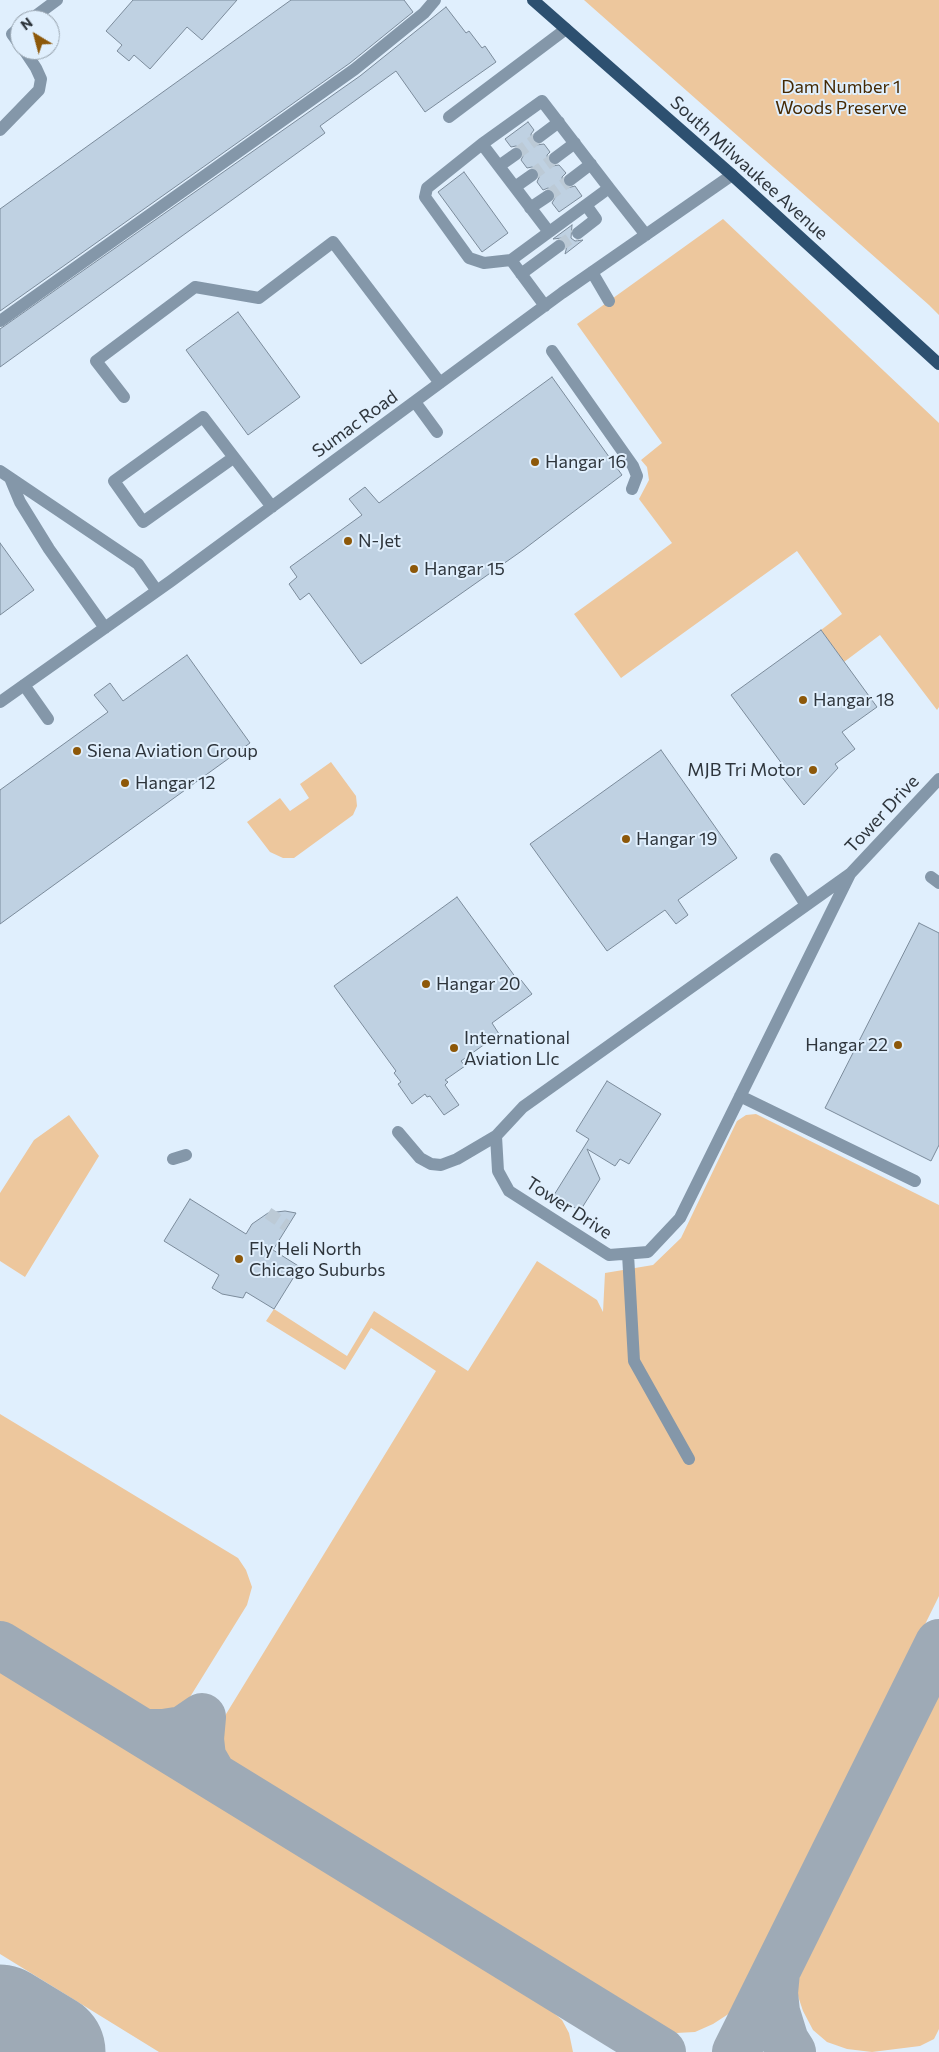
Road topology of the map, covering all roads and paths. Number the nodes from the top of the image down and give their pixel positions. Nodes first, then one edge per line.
1 (57, 0) edge
2 (435, 0) edge
3 (533, 0) edge
4 (44, 10) edge
5 (566, 29) junction
6 (31, 60) edge
7 (449, 117) dead end
8 (559, 122) junction
9 (0, 130) edge
10 (539, 137) tunnel mouth
11 (575, 143) junction
12 (482, 144) junction
13 (516, 154) tunnel mouth
14 (555, 158) tunnel mouth
15 (591, 164) junction
16 (499, 166) junction
17 (532, 175) tunnel mouth
18 (732, 175) junction
19 (570, 180) tunnel mouth
20 (515, 187) junction
21 (610, 188) junction
22 (548, 196) tunnel mouth
23 (586, 205) junction
24 (530, 208) junction
25 (549, 232) junction
26 (578, 233) tunnel mouth
27 (646, 235) junction
28 (559, 246) tunnel mouth
29 (511, 260) junction
30 (592, 272) junction
31 (521, 274) junction
32 (609, 300) dead end
33 (545, 306) junction
34 (0, 321) edge
35 (552, 351) dead end
36 (939, 364) edge
37 (440, 383) junction
38 (124, 397) dead end
39 (415, 402) junction
40 (437, 432) dead end
41 (233, 458) junction
42 (5, 474) edge
43 (632, 489) dead end
44 (272, 507) junction
45 (158, 591) junction
46 (105, 628) junction
47 (24, 685) junction
48 (0, 702) edge
49 (48, 719) dead end
50 (939, 779) edge
51 (776, 859) dead end
52 (850, 874) junction
53 (806, 905) junction
54 (740, 1096) junction
55 (398, 1132) dead end
56 (496, 1136) junction
57 (186, 1155) dead end
58 (173, 1158) dead end
59 (915, 1181) dead end
60 (628, 1254) junction
61 (689, 1459) dead end

1 - 4 street
2 - 34 street
3 - 5 main road, South Milwaukee Avenue
5 - 7 street
5 - 18 main road, South Milwaukee Avenue
6 - 9 street
8 - 10 street
8 - 11 street
8 - 12 street
11 - 14 street
11 - 15 street
12 - 16 street
12 - 29 street
13 - 16 street
15 - 19 street
15 - 21 street
16 - 20 street
17 - 20 street
18 - 27 street, Sumac Road
18 - 36 main road, South Milwaukee Avenue
20 - 24 street
21 - 23 street
21 - 27 street
22 - 24 street
23 - 25 street
23 - 26 street
24 - 25 street
25 - 29 street
27 - 30 street, Sumac Road
28 - 31 street
29 - 31 street
30 - 32 street
30 - 33 street, Sumac Road
31 - 33 street
33 - 37 street, Sumac Road
35 - 43 street
37 - 38 street
37 - 39 street, Sumac Road
39 - 40 street
39 - 44 street, Sumac Road
41 - 41 street
41 - 44 street
42 - 45 street
42 - 46 street
44 - 45 street, Sumac Road
45 - 46 street, Sumac Road
46 - 47 street, Sumac Road
47 - 48 street, Sumac Road
47 - 49 street
50 - 52 street, Tower Drive
51 - 53 street
52 - 53 street, Tower Drive
52 - 54 street, Tower Drive
53 - 56 street, Tower Drive
54 - 59 street
54 - 60 street, Tower Drive
55 - 56 street
56 - 60 street, Tower Drive
57 - 58 street
60 - 61 street

